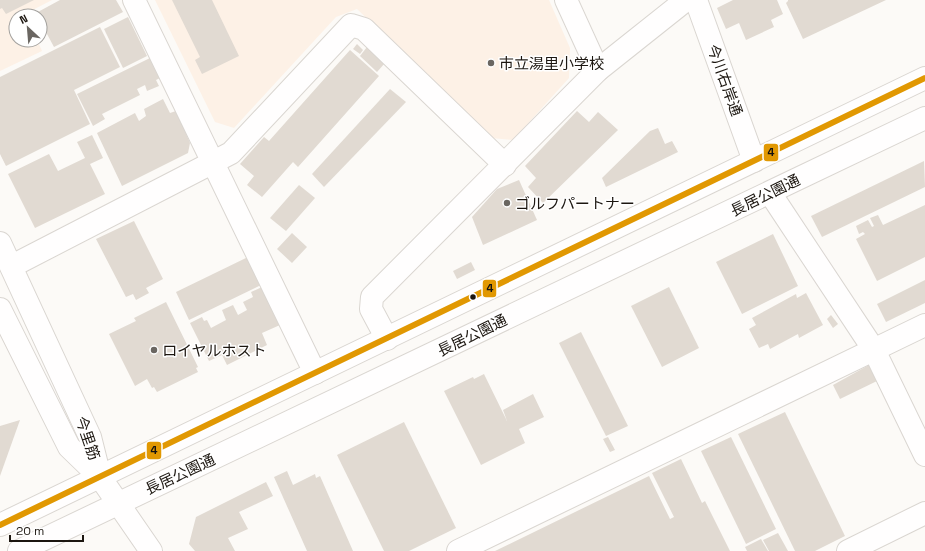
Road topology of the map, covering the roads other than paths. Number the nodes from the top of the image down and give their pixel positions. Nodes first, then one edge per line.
1 (134, 0) edge
2 (566, 0) edge
3 (686, 0) edge
4 (696, 0) edge
5 (598, 70) junction
6 (925, 78) edge
7 (925, 118) edge
8 (754, 161) junction
9 (212, 163) junction
10 (505, 165) junction
11 (770, 192) junction
12 (0, 243) edge
13 (12, 266) junction
14 (0, 309) edge
15 (925, 325) edge
16 (386, 339) junction
17 (874, 350) junction
18 (315, 373) junction
19 (925, 455) edge
20 (100, 477) junction
21 (118, 504) junction
22 (925, 513) edge
23 (0, 525) edge
24 (19, 551) edge
25 (150, 551) edge
26 (458, 551) edge
27 (848, 551) edge

1 - 9 main road
2 - 5 main road
3 - 5 main road
4 - 8 main road, 今川右岸通
5 - 10 main road
6 - 8 main road
7 - 11 main road, 長居公園通
8 - 16 main road
9 - 10 main road
9 - 13 main road
9 - 18 main road
10 - 16 main road
11 - 17 main road
11 - 21 main road, 長居公園通
12 - 13 main road, 今里筋
13 - 20 main road, 今里筋
14 - 20 main road, 今里筋
15 - 17 main road
16 - 18 main road
17 - 19 main road
17 - 26 main road
18 - 20 main road
20 - 21 main road
20 - 23 main road
21 - 24 main road, 長居公園通
21 - 25 main road
22 - 27 main road

